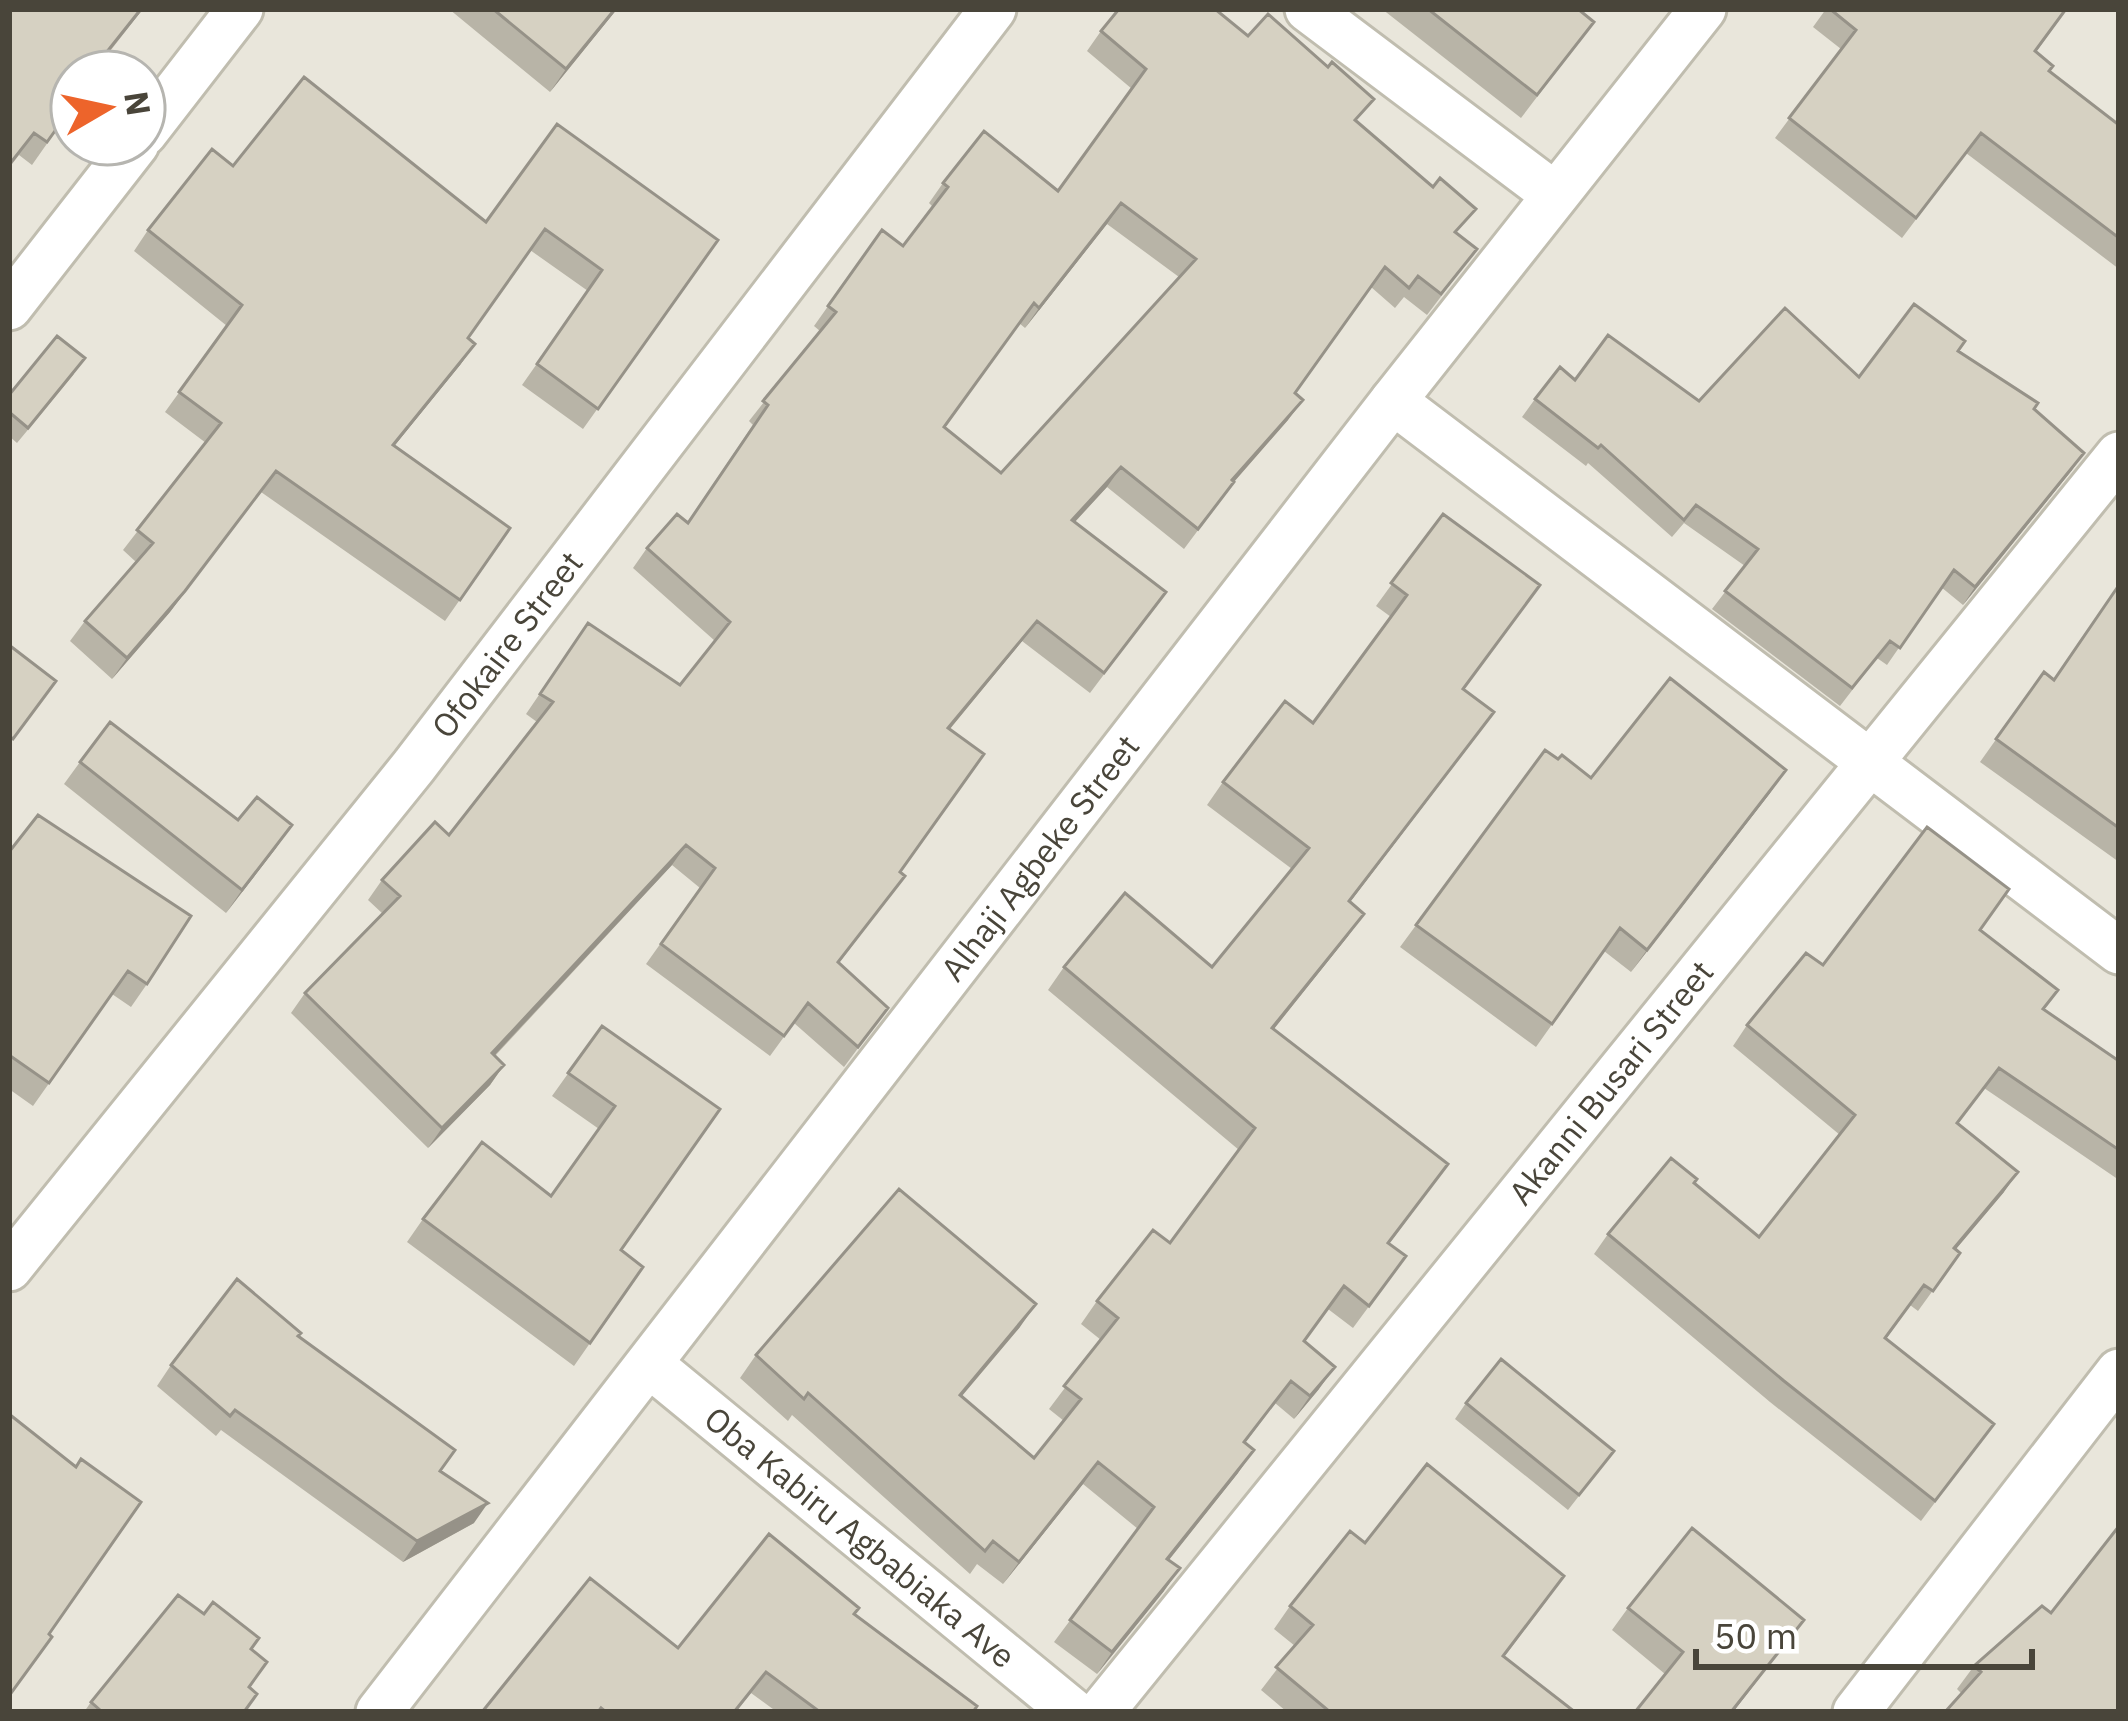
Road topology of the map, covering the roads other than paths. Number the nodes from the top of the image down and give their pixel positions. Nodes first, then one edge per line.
1 (240, 9) edge
2 (993, 9) edge
3 (1308, 9) edge
4 (1703, 9) edge
5 (168, 102) edge
6 (117, 168) edge
7 (1555, 195) junction
8 (9, 307) edge
9 (1393, 401) junction
10 (2119, 455) edge
11 (1867, 764) junction
12 (2119, 951) edge
13 (9, 1268) edge
14 (650, 1364) junction
15 (2119, 1372) edge
16 (379, 1712) edge
17 (1073, 1712) edge
18 (1101, 1712) edge
19 (1856, 1712) edge

1 - 5 street
2 - 13 street, Ofokaire Street
3 - 7 street
4 - 7 street, Alhaji Agbeke Street
6 - 8 street
7 - 9 street, Alhaji Agbeke Street
9 - 11 street
9 - 14 street, Alhaji Agbeke Street
10 - 11 street, Akanni Busari Street
11 - 12 street
11 - 18 street, Akanni Busari Street
14 - 16 street, Alhaji Agbeke Street
14 - 17 street, Oba Kabiru Agbabiaka Ave
15 - 19 street

